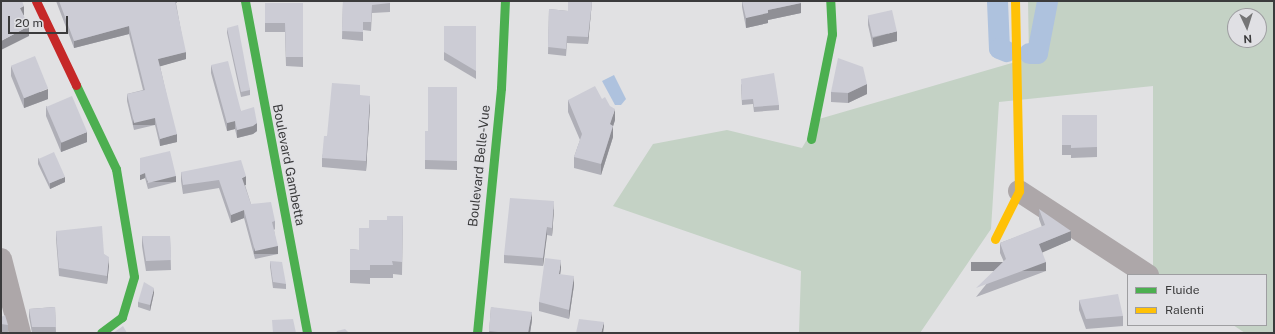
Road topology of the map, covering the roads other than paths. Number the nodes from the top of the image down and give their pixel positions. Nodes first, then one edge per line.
1 (36, 1) edge
2 (245, 1) edge
3 (505, 1) edge
4 (830, 1) edge
5 (1015, 1) edge
6 (811, 139) dead end
7 (1018, 191) junction
8 (995, 239) dead end
9 (1, 259) edge
10 (1146, 274) edge
11 (20, 333) edge
12 (101, 333) edge
13 (307, 333) edge
14 (477, 333) edge

1 - 12 street
2 - 13 street, Boulevard Gambetta
3 - 14 street, Boulevard Belle-Vue
4 - 6 street
5 - 7 street
7 - 8 street
7 - 10 street
9 - 11 street

